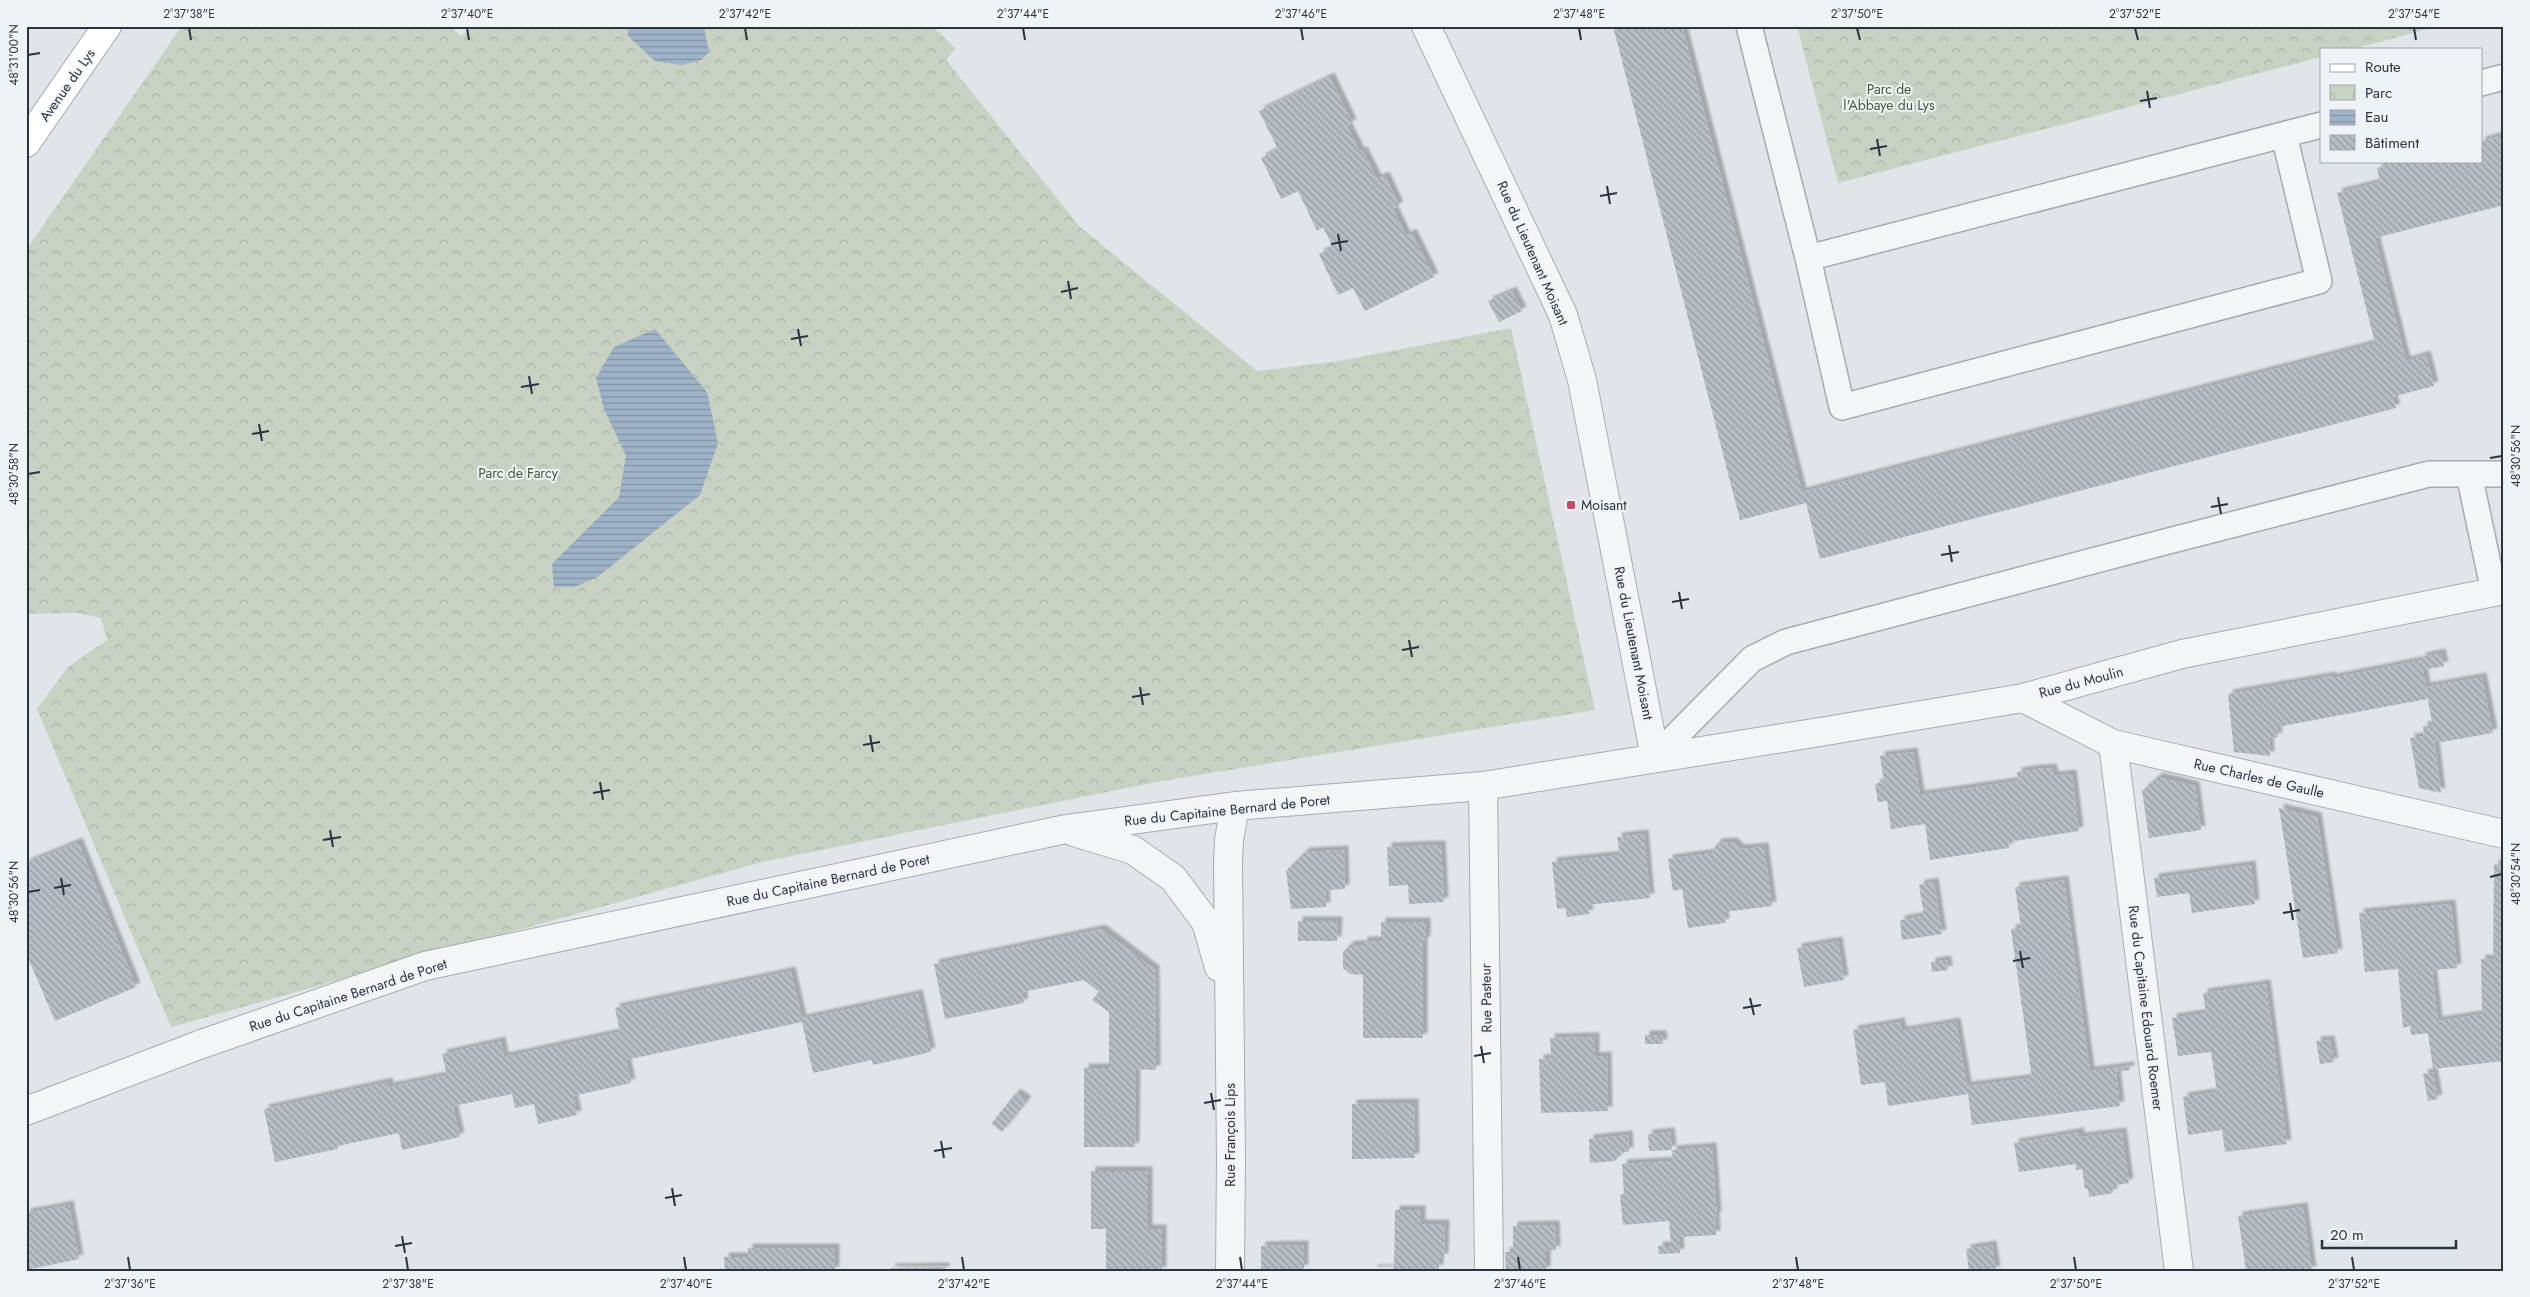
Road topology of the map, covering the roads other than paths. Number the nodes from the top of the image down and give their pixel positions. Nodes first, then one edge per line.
1 (107, 26) edge
2 (1426, 26) edge
3 (1749, 26) edge
4 (2504, 77) edge
5 (2482, 83) edge
6 (2320, 125) edge
7 (2284, 135) junction
8 (27, 141) edge
9 (1808, 258) junction
10 (2469, 474) junction
11 (2504, 474) edge
12 (2499, 591) edge
13 (2023, 698) junction
14 (2113, 744) junction
15 (1655, 757) junction
16 (1483, 786) junction
17 (1235, 806) junction
18 (1066, 830) junction
19 (2504, 834) edge
20 (1229, 1000) junction
21 (26, 1111) edge
22 (1230, 1271) edge
23 (1488, 1271) edge
24 (2179, 1271) edge

1 - 8 main road, Avenue du Lys
2 - 15 street, Rue du Lieutenant Moisant
3 - 9 lane
4 - 5 lane
6 - 7 lane
7 - 9 lane
7 - 9 lane
10 - 11 lane
10 - 12 lane
10 - 15 lane
12 - 13 street, Rue du Moulin
13 - 14 street, Rue Charles de Gaulle
13 - 15 street, Rue du Moulin
14 - 19 street, Rue Charles de Gaulle
14 - 24 street, Rue du Capitaine Edouard Roemer
15 - 16 street, Rue du Capitaine Bernard de Poret
16 - 17 street, Rue du Capitaine Bernard de Poret
16 - 23 street, Rue Pasteur
17 - 18 street, Rue du Capitaine Bernard de Poret
17 - 20 street, Rue François Lips
18 - 20 street, Rue François Lips
18 - 21 street, Rue du Capitaine Bernard de Poret
20 - 22 street, Rue François Lips

